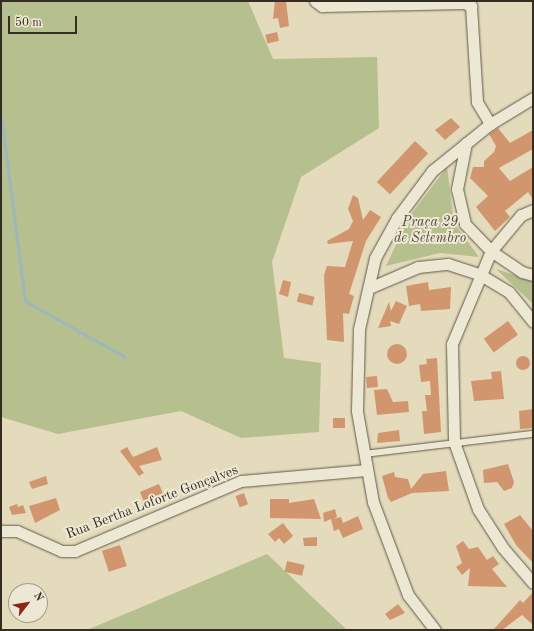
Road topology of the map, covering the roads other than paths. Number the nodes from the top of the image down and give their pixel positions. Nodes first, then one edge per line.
1 (315, 1) edge
2 (533, 98) edge
3 (490, 124) junction
4 (466, 143) junction
5 (533, 210) edge
6 (491, 251) junction
7 (479, 274) junction
8 (533, 275) edge
9 (369, 288) junction
10 (533, 322) edge
11 (533, 434) edge
12 (454, 442) junction
13 (364, 454) junction
14 (367, 470) junction
15 (1, 531) edge
16 (533, 583) edge
17 (435, 630) edge

1 - 3 street
2 - 3 street
3 - 4 street
4 - 6 street
4 - 9 street
5 - 6 street
6 - 7 street
6 - 8 street
7 - 9 street
7 - 10 street
7 - 12 street
9 - 13 street
11 - 12 lane
12 - 13 lane
12 - 16 street
13 - 14 street
14 - 15 street, Rua Bertha Loforte Gonçalves
14 - 17 street

